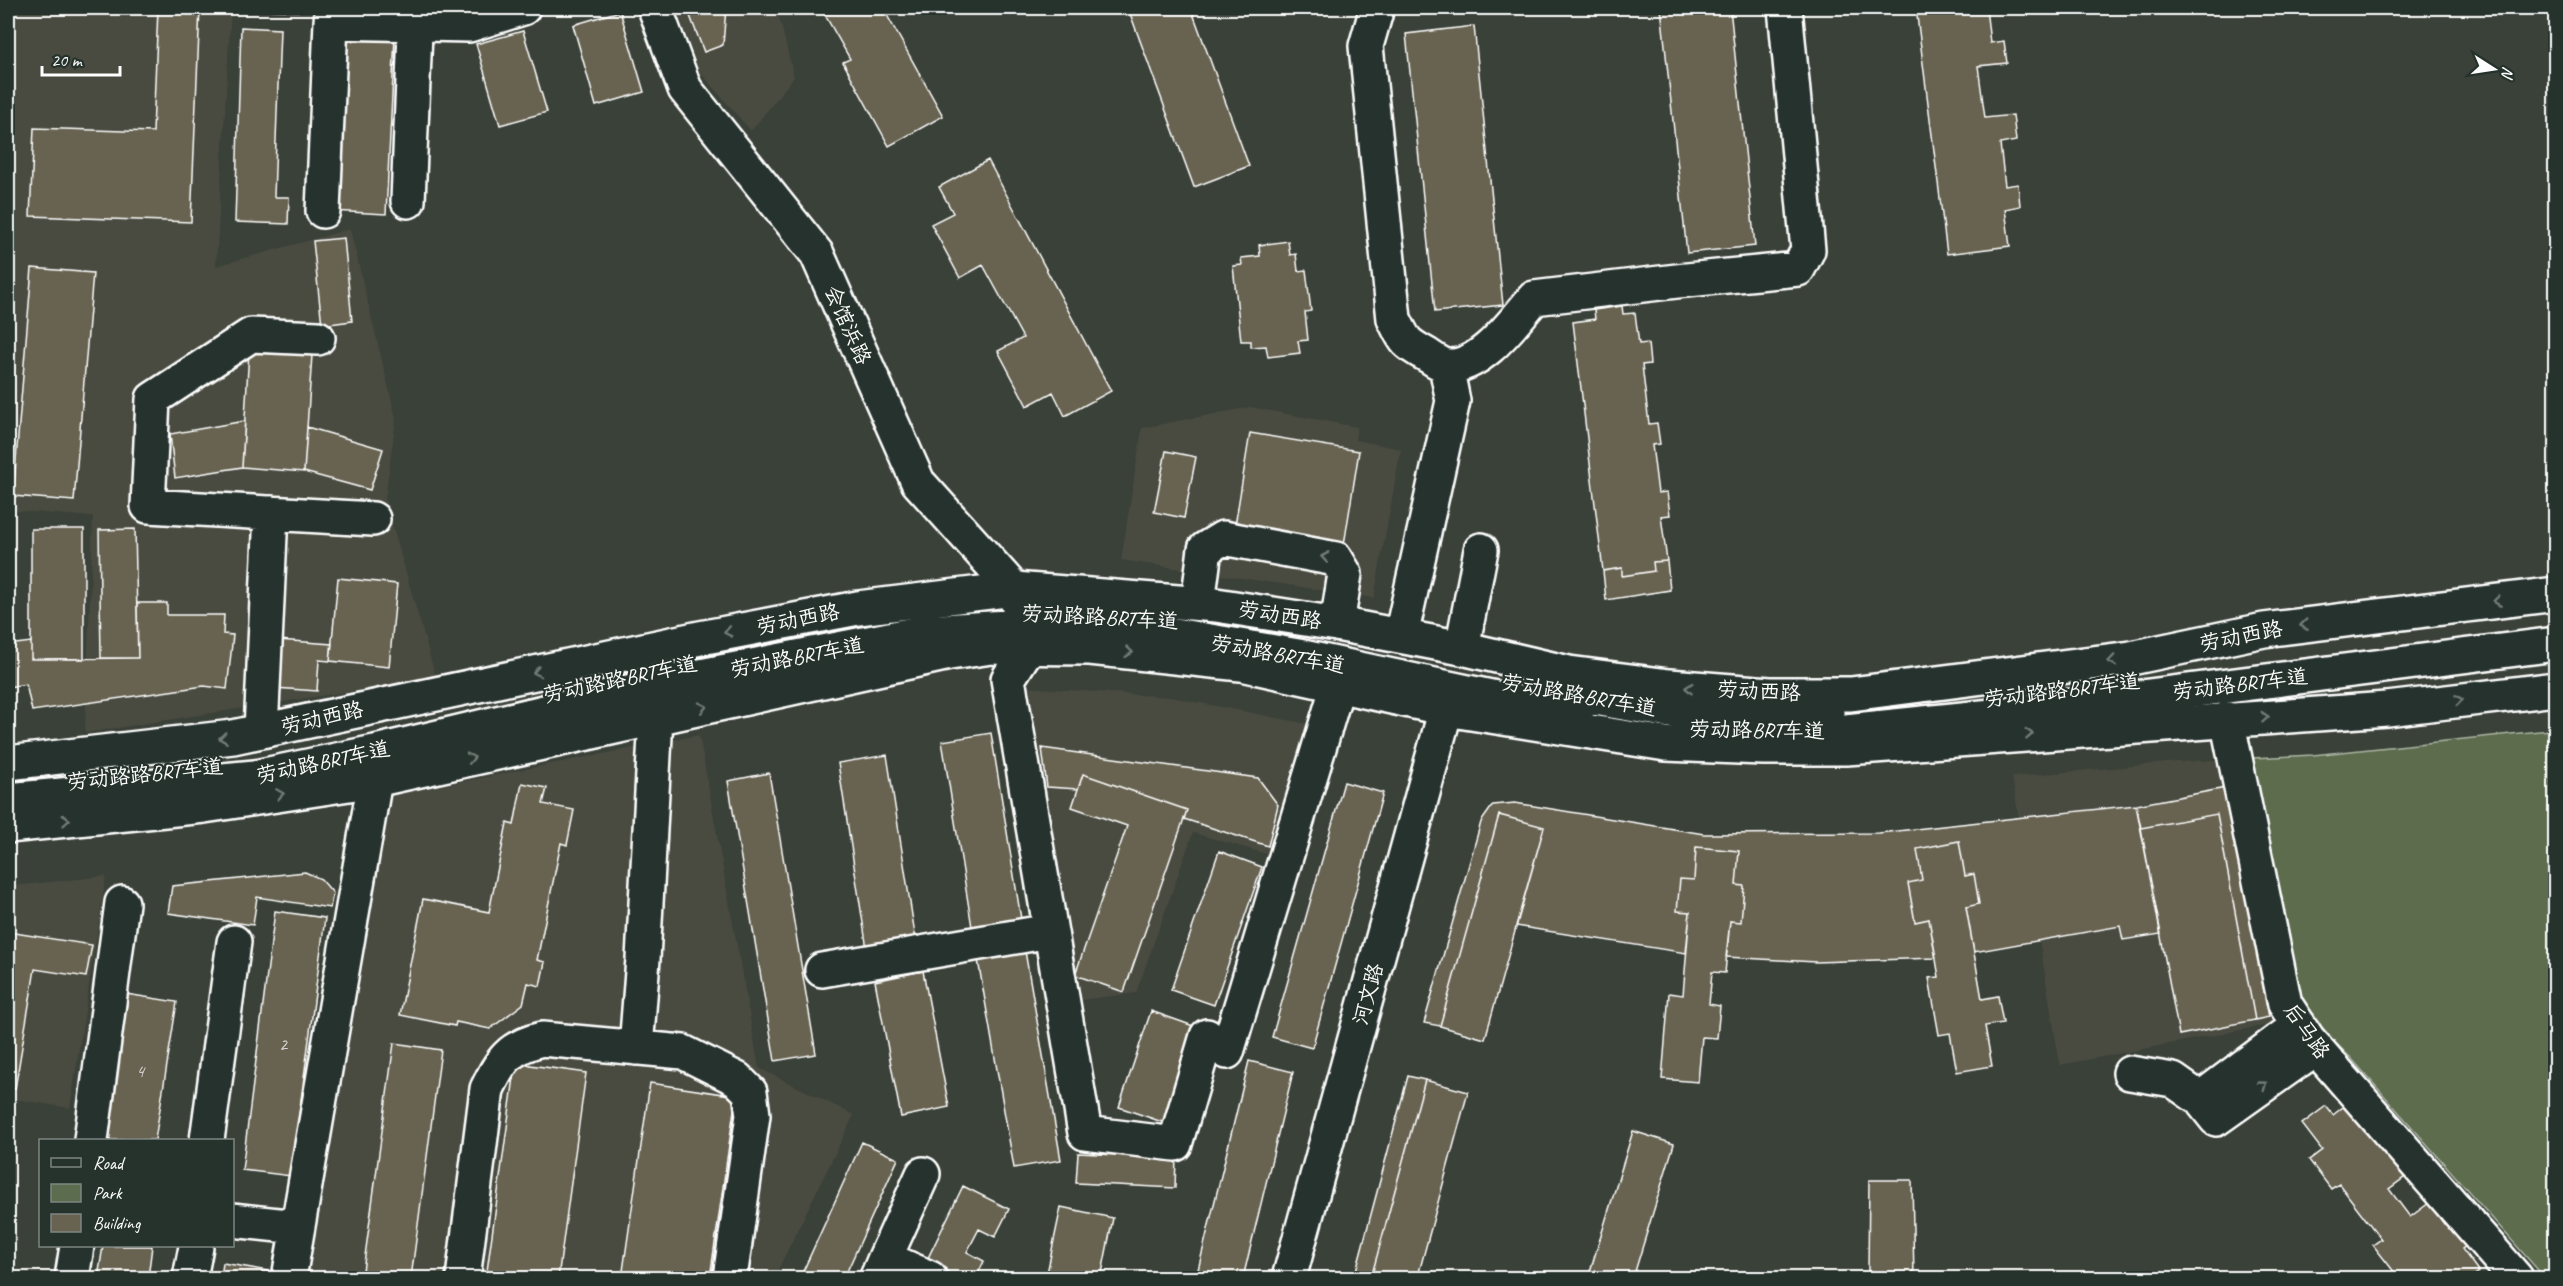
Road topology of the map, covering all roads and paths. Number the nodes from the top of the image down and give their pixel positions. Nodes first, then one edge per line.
1 (523, 8) edge
2 (655, 8) edge
3 (1377, 8) edge
4 (1785, 8) edge
5 (331, 15) edge
6 (415, 16) edge
7 (408, 201) dead end
8 (322, 211) dead end
9 (318, 338) dead end
10 (1446, 366) junction
11 (272, 513) junction
12 (373, 519) dead end
13 (1481, 550) dead end
14 (2556, 594) edge
15 (1198, 603) junction
16 (1022, 618) junction
17 (1337, 624) junction
18 (2556, 629) edge
19 (1401, 636) junction
20 (2556, 644) edge
21 (1462, 648) junction
22 (1338, 685) junction
23 (2556, 689) edge
24 (1446, 709) junction
25 (656, 718) junction
26 (2226, 719) junction
27 (261, 731) junction
28 (8, 763) edge
29 (375, 780) junction
30 (8, 787) edge
31 (8, 800) edge
32 (8, 826) edge
33 (122, 903) dead end
34 (1050, 931) junction
35 (234, 942) dead end
36 (822, 970) dead end
37 (2307, 1036) junction
38 (636, 1048) junction
39 (2130, 1073) dead end
40 (91, 1139) edge
41 (207, 1139) edge
42 (923, 1174) dead end
43 (234, 1220) edge
44 (297, 1227) junction
45 (77, 1247) edge
46 (195, 1247) edge
47 (881, 1268) edge
48 (72, 1278) edge
49 (190, 1278) edge
50 (289, 1278) edge
51 (463, 1278) edge
52 (730, 1278) edge
53 (930, 1278) edge
54 (1289, 1278) edge
55 (2516, 1278) edge

1 - 6 main road
2 - 16 main road, 会馆浜路
3 - 10 main road
4 - 10 main road
5 - 6 main road
5 - 8 main road
6 - 7 main road
9 - 11 main road
10 - 19 main road
11 - 12 main road
11 - 27 main road
13 - 21 main road
14 -> 21 main road, 劳动西路
15 - 16 main road, 劳动西路
15 - 17 main road, 劳动西路
17 -> 15 main road
16 - 18 main road, 劳动路路BRT车道
16 - 20 main road, 劳动路BRT车道
16 -> 22 main road, 劳动西路
25 -> 16 main road, 劳动西路
16 -> 27 main road, 劳动西路
16 - 30 main road, 劳动路路BRT车道
16 - 31 main road, 劳动路BRT车道
16 - 34 main road
17 - 19 main road, 劳动西路
19 - 21 main road, 劳动西路
22 - 24 main road, 劳动西路
22 - 34 main road
26 -> 23 main road, 劳动西路
24 -> 26 main road, 劳动西路
24 - 54 main road, 河文路
29 -> 25 main road, 劳动西路
25 - 38 main road
26 - 37 main road, 后马路
27 -> 28 main road, 劳动西路
32 -> 29 main road, 劳动西路
29 - 44 main road
33 - 40 main road
34 - 36 main road
35 - 41 main road
37 - 39 main road
37 - 55 main road, 后马路
38 - 51 main road
38 - 52 main road
42 - 47 main road
43 - 44 main road
44 - 50 main road
45 - 48 main road
46 - 49 main road
47 - 53 main road

